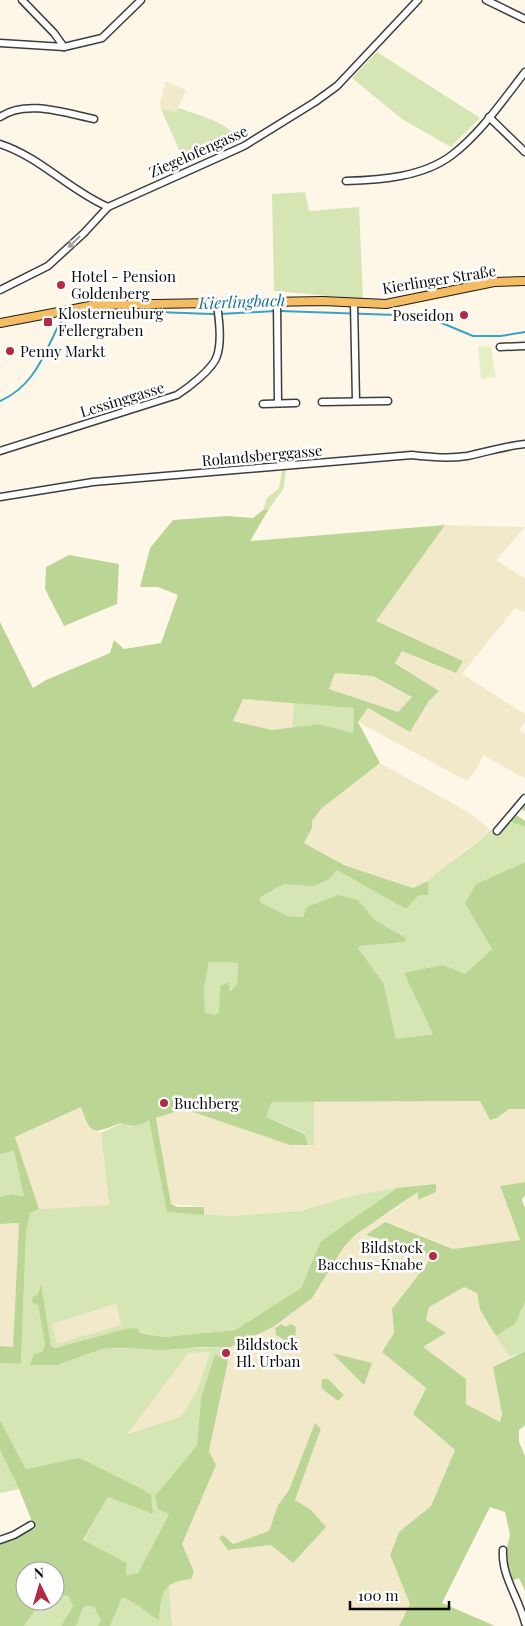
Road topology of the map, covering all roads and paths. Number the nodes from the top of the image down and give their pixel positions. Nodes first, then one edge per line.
1 (22, 0) edge
2 (141, 0) edge
3 (418, 0) edge
4 (486, 0) edge
5 (525, 19) edge
6 (0, 42) edge
7 (64, 47) junction
8 (525, 72) edge
9 (0, 117) edge
10 (489, 118) junction
11 (94, 119) dead end
12 (0, 144) edge
13 (525, 152) edge
14 (346, 180) dead end
15 (108, 207) junction
16 (525, 281) edge
17 (0, 290) edge
18 (277, 304) junction
19 (354, 305) junction
20 (218, 310) junction
21 (0, 323) edge
22 (525, 346) edge
23 (500, 347) dead end
24 (356, 401) junction
25 (388, 401) dead end
26 (322, 402) dead end
27 (278, 403) junction
28 (296, 403) dead end
29 (263, 404) dead end
30 (525, 444) edge
31 (0, 451) edge
32 (0, 497) edge
33 (525, 798) edge
34 (497, 831) dead end
35 (31, 1525) dead end
36 (0, 1540) edge
37 (503, 1550) dead end
38 (525, 1623) edge

1 - 7 street
2 - 7 street
3 - 15 street, Ziegelofengasse
4 - 5 street
6 - 7 street
8 - 10 street
9 - 11 street
10 - 13 street
10 - 14 street
12 - 15 street
15 -> 17 street, Ziegelofengasse
16 - 19 main road, Kierlinger Straße
18 - 19 main road, Kierlinger Straße
18 - 20 main road, Kierlinger Straße
18 - 27 street
19 - 24 street
20 - 21 main road, Kierlinger Straße
20 - 31 street, Lessinggasse
22 - 23 street
24 - 25 street
24 - 26 street
27 - 28 street
27 - 29 street
30 - 32 street, Rolandsberggasse
33 - 34 street
35 - 36 street
37 - 38 street

